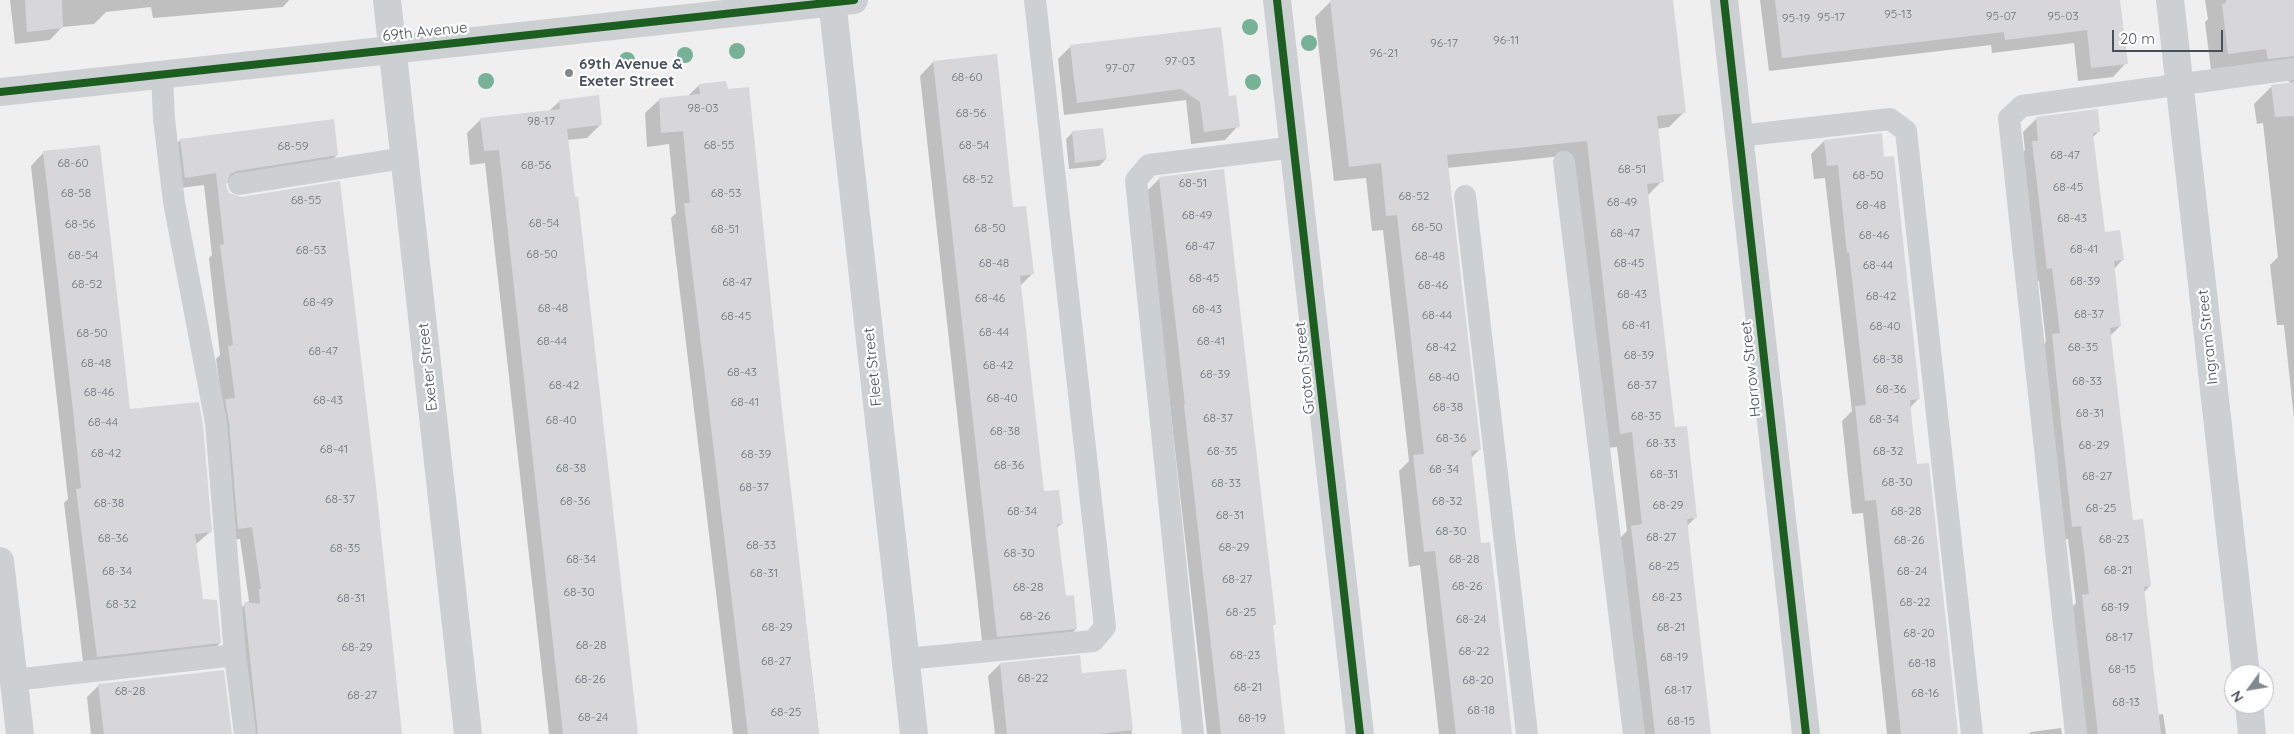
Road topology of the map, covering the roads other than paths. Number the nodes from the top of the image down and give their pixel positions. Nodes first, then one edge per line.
1 (387, 0) edge
2 (1035, 0) edge
3 (1277, 0) edge
4 (1724, 0) edge
5 (2170, 0) edge
6 (839, 1) edge
7 (392, 50) junction
8 (2294, 69) edge
9 (162, 75) junction
10 (2180, 84) junction
11 (0, 92) edge
12 (1739, 136) junction
13 (1295, 147) junction
14 (404, 158) junction
15 (1564, 162) dead end
16 (240, 184) dead end
17 (1465, 196) dead end
18 (0, 561) edge
19 (235, 654) junction
20 (906, 659) junction
21 (2245, 664) edge
22 (14, 680) junction
23 (2250, 714) edge
24 (20, 734) edge
25 (244, 734) edge
26 (468, 734) edge
27 (914, 734) edge
28 (1193, 734) edge
29 (1360, 734) edge
30 (1526, 734) edge
31 (1634, 734) edge
32 (1806, 734) edge
33 (1972, 734) edge
34 (2076, 734) edge
35 (2252, 734) edge

1 - 7 street, Exeter Street
2 - 20 lane
3 - 13 street, Groton Street
4 - 12 street, Harrow Street
5 - 10 street, Ingram Street
6 - 7 street, 69th Avenue
6 - 20 street, Fleet Street
7 - 9 street, 69th Avenue
7 - 14 street, Exeter Street
8 - 10 lane
9 - 11 street, 69th Avenue
9 - 19 lane
10 - 21 street, Ingram Street
10 - 34 lane
12 - 32 street, Harrow Street
12 - 33 lane
13 - 28 lane
13 - 29 street, Groton Street
14 - 16 lane
14 - 26 street, Exeter Street
15 - 31 lane
17 - 30 lane
18 - 22 street
19 - 22 lane
19 - 25 lane
20 - 27 street, Fleet Street
22 - 24 street
23 - 35 street

